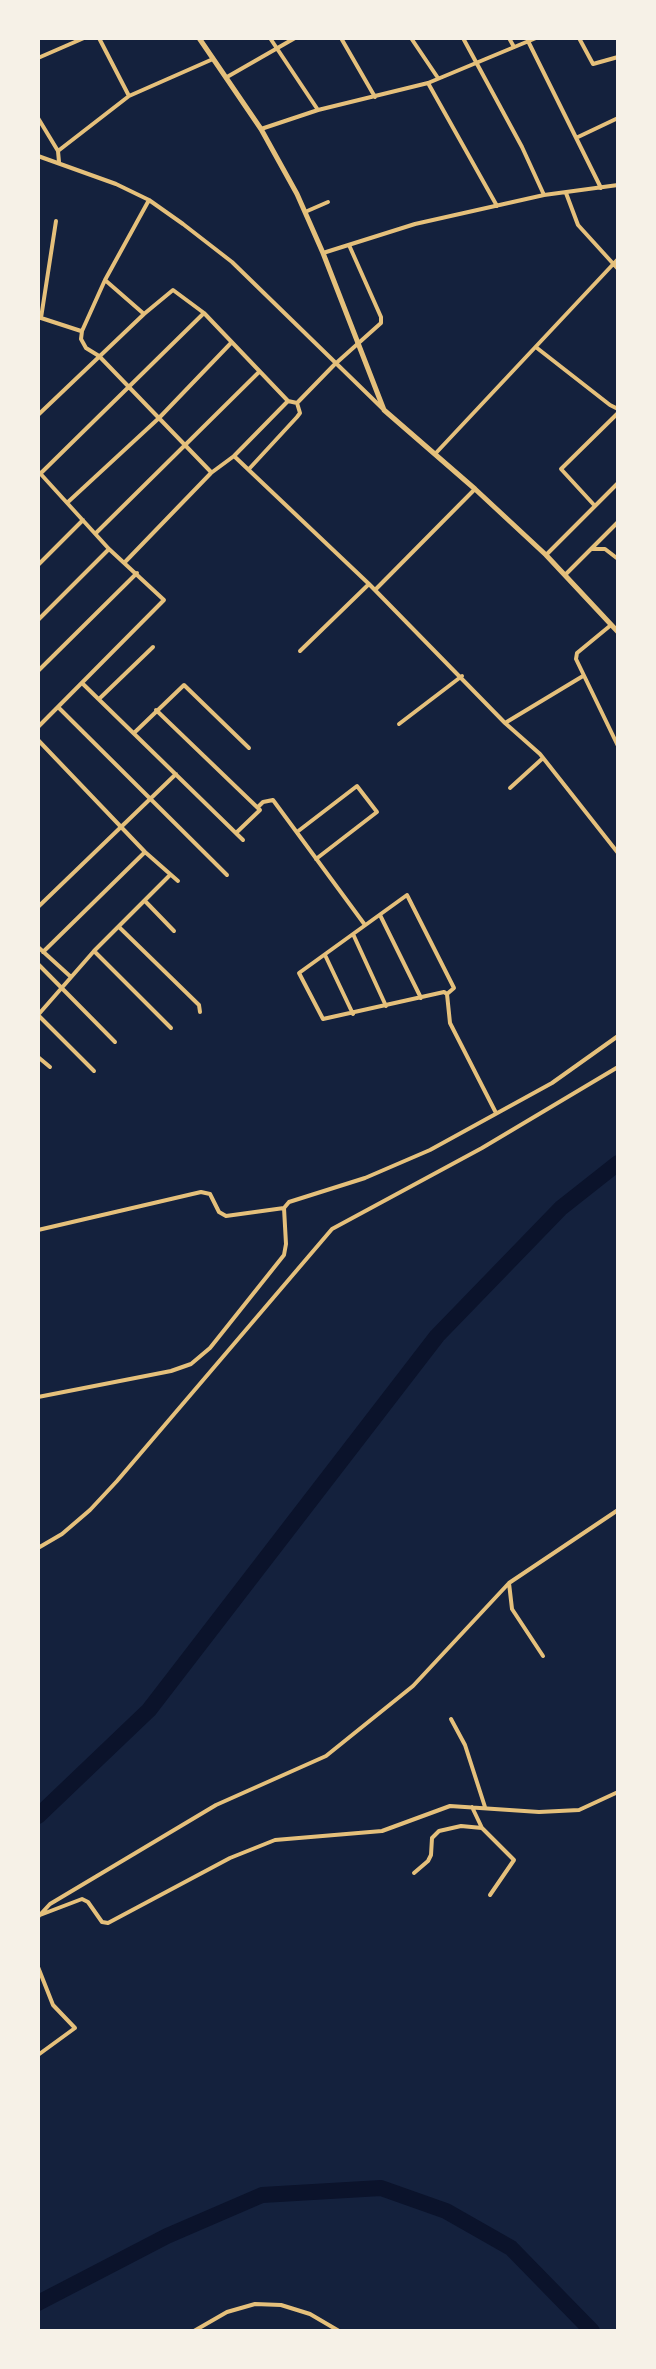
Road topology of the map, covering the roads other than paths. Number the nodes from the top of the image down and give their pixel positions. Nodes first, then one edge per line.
1 (84, 38) edge
2 (99, 38) edge
3 (199, 38) edge
4 (270, 38) edge
5 (295, 38) edge
6 (341, 38) edge
7 (411, 38) edge
8 (463, 38) edge
9 (509, 38) edge
10 (536, 38) edge
11 (579, 38) edge
12 (528, 41) junction
13 (514, 47) junction
14 (276, 49) junction
15 (618, 57) edge
16 (38, 58) edge
17 (213, 59) junction
18 (476, 62) junction
19 (227, 77) junction
20 (438, 78) junction
21 (428, 83) junction
22 (129, 96) junction
23 (375, 97) junction
24 (318, 110) junction
25 (38, 118) edge
26 (618, 118) edge
27 (261, 129) junction
28 (578, 137) junction
29 (58, 151) junction
30 (38, 156) edge
31 (59, 162) junction
32 (618, 185) edge
33 (601, 188) junction
34 (566, 193) junction
35 (544, 195) junction
36 (149, 200) junction
37 (328, 202) dead end
38 (497, 207) junction
39 (305, 212) junction
40 (56, 221) dead end
41 (349, 245) junction
42 (323, 253) junction
43 (618, 259) edge
44 (616, 267) edge
45 (105, 280) junction
46 (204, 313) junction
47 (144, 314) junction
48 (39, 317) edge
49 (82, 331) junction
50 (358, 342) junction
51 (231, 343) junction
52 (537, 348) junction
53 (99, 356) junction
54 (334, 365) junction
55 (260, 371) junction
56 (127, 388) junction
57 (288, 401) junction
58 (297, 403) junction
59 (384, 410) junction
60 (618, 411) edge
61 (38, 415) edge
62 (159, 418) junction
63 (185, 448) junction
64 (435, 454) junction
65 (234, 456) junction
66 (249, 469) junction
67 (39, 473) edge
68 (211, 473) junction
69 (618, 483) edge
70 (475, 489) junction
71 (68, 502) junction
72 (595, 506) junction
73 (83, 520) junction
74 (618, 522) edge
75 (96, 533) junction
76 (109, 549) junction
77 (591, 549) junction
78 (546, 555) junction
79 (618, 559) edge
80 (125, 562) junction
81 (38, 565) edge
82 (137, 573) junction
83 (565, 575) junction
84 (369, 584) junction
85 (375, 590) junction
86 (38, 620) edge
87 (611, 625) junction
88 (618, 632) edge
89 (153, 647) dead end
90 (300, 651) dead end
91 (38, 671) edge
92 (462, 676) junction
93 (583, 676) junction
94 (82, 683) junction
95 (99, 699) junction
96 (58, 707) junction
97 (156, 710) junction
98 (505, 723) junction
99 (399, 724) dead end
100 (38, 727) edge
101 (134, 733) junction
102 (38, 740) edge
103 (618, 746) edge
104 (249, 748) dead end
105 (543, 758) junction
106 (176, 774) junction
107 (510, 788) dead end
108 (149, 799) junction
109 (258, 807) junction
110 (121, 825) junction
111 (297, 832) junction
112 (236, 833) junction
113 (243, 840) dead end
114 (617, 850) edge
115 (145, 852) junction
116 (316, 859) junction
117 (170, 875) junction
118 (227, 875) dead end
119 (178, 881) dead end
120 (145, 901) junction
121 (38, 907) edge
122 (380, 915) junction
123 (365, 925) junction
124 (119, 927) junction
125 (174, 931) dead end
126 (353, 934) junction
127 (38, 947) edge
128 (94, 951) junction
129 (43, 952) junction
130 (324, 954) junction
131 (38, 964) edge
132 (71, 977) junction
133 (61, 988) junction
134 (447, 994) junction
135 (421, 998) junction
136 (386, 1006) junction
137 (200, 1012) dead end
138 (353, 1014) junction
139 (38, 1015) edge
140 (171, 1028) dead end
141 (618, 1036) edge
142 (115, 1042) dead end
143 (38, 1057) edge
144 (50, 1067) dead end
145 (618, 1067) edge
146 (94, 1071) dead end
147 (496, 1113) junction
148 (284, 1208) junction
149 (38, 1230) edge
150 (38, 1397) edge
151 (618, 1510) edge
152 (38, 1548) edge
153 (509, 1583) junction
154 (543, 1656) dead end
155 (451, 1719) dead end
156 (618, 1792) edge
157 (472, 1807) junction
158 (485, 1807) junction
159 (482, 1828) junction
160 (414, 1873) dead end
161 (490, 1895) dead end
162 (38, 1917) edge
163 (38, 1967) edge
164 (38, 2055) edge
165 (194, 2331) edge
166 (339, 2331) edge

1 - 16 street
2 - 22 street
3 - 17 street
4 - 14 street
5 - 14 street
6 - 23 street
7 - 20 street
8 - 18 street
9 - 13 street
10 - 12 street
11 - 15 street
12 - 13 street
12 - 28 street
13 - 18 street
14 - 19 street
14 - 24 street
17 - 19 street
17 - 22 street
18 - 20 street
18 - 35 street
19 - 27 street
20 - 21 street
21 - 23 street
21 - 38 street
22 - 29 street
23 - 24 street
24 - 27 street
25 - 29 street
26 - 28 street
27 - 39 street
28 - 33 street
29 - 31 street
30 - 31 street
31 - 36 street
32 - 33 street
33 - 34 street
34 - 35 street
34 - 44 street
35 - 38 street
36 - 45 street
36 - 54 street
37 - 39 street
38 - 41 street
39 - 42 street
40 - 48 street
41 - 42 street
41 - 50 street
42 - 50 street
43 - 44 street
44 - 52 street
45 - 47 street
45 - 49 street
46 - 47 street
46 - 51 street
46 - 56 street
47 - 53 street
48 - 49 street
49 - 53 street
50 - 54 street
50 - 59 street
51 - 55 street
51 - 62 street
52 - 60 street
52 - 64 street
53 - 56 street
53 - 61 street
54 - 58 street
54 - 59 street
55 - 57 street
55 - 63 street
56 - 62 street
56 - 67 street
57 - 58 street
57 - 65 street
58 - 66 street
59 - 64 street
60 - 72 street
62 - 63 street
62 - 71 street
63 - 68 street
63 - 75 street
64 - 70 street
65 - 66 street
65 - 68 street
66 - 84 street
67 - 71 street
68 - 80 street
69 - 72 street
70 - 78 street
70 - 85 street
71 - 73 street
72 - 78 street
73 - 75 street
73 - 81 street
74 - 77 street
75 - 76 street
76 - 80 street
76 - 86 street
77 - 79 street
77 - 83 street
78 - 83 street
80 - 82 street
82 - 91 street
82 - 94 street
83 - 87 street
84 - 85 street
84 - 90 street
85 - 92 street
87 - 88 street
87 - 93 street
89 - 95 street
92 - 98 street
92 - 99 street
93 - 98 street
93 - 103 street
94 - 95 street
94 - 96 street
95 - 101 street
96 - 100 street
96 - 108 street
97 - 101 street
97 - 104 street
97 - 109 street
98 - 105 street
101 - 106 street
102 - 110 street
105 - 107 street
105 - 114 street
106 - 108 street
106 - 112 street
108 - 110 street
108 - 118 street
109 - 111 street
109 - 112 street
110 - 115 street
110 - 121 street
111 - 116 street
111 - 116 street
112 - 113 street
115 - 117 street
115 - 129 street
116 - 123 street
117 - 119 street
117 - 120 street
120 - 124 street
120 - 125 street
122 - 123 street
122 - 134 street
122 - 135 street
123 - 126 street
124 - 128 street
124 - 137 street
126 - 130 street
126 - 136 street
127 - 129 street
128 - 132 street
128 - 140 street
129 - 132 street
130 - 138 street
130 - 138 street
131 - 133 street
132 - 133 street
133 - 139 street
133 - 142 street
134 - 135 street
134 - 147 street
135 - 136 street
136 - 138 street
139 - 146 street
141 - 147 street
143 - 144 street
145 - 152 street
147 - 148 street
148 - 149 street
148 - 150 street
151 - 153 street
153 - 154 street
153 - 162 street
155 - 158 street
156 - 158 street
157 - 158 street
157 - 159 street
157 - 162 street
159 - 160 street
159 - 161 street
163 - 164 street
165 - 166 street

